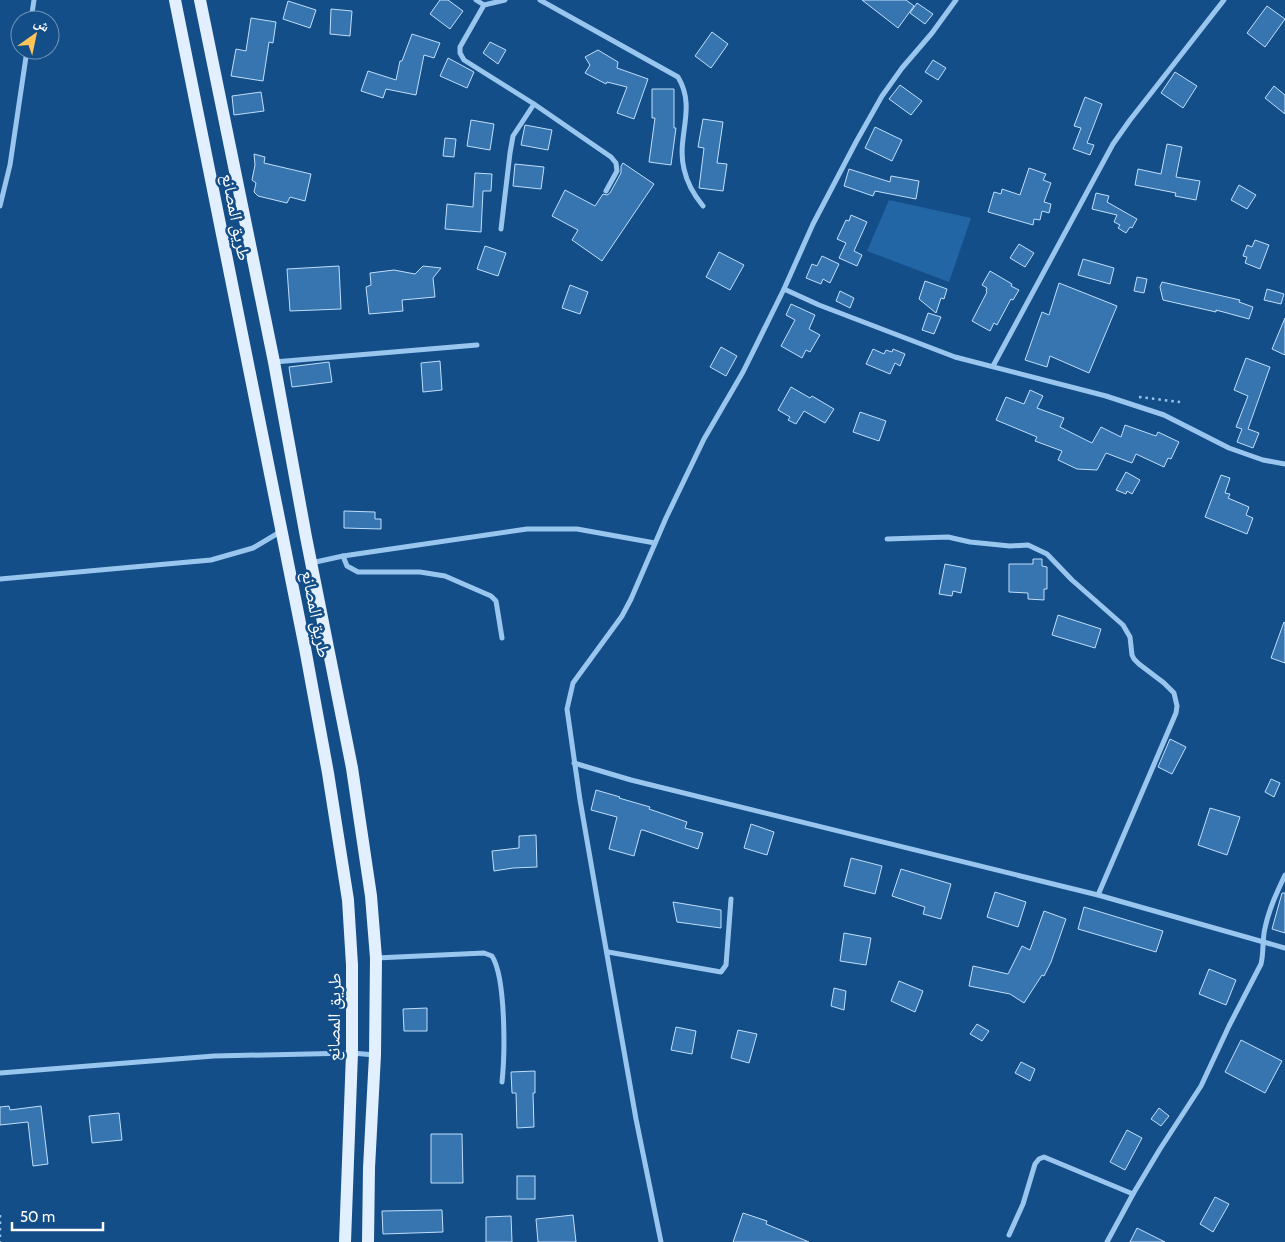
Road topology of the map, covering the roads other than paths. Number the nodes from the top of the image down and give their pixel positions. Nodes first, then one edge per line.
1 (175, 0) edge
2 (200, 0) edge
3 (476, 0) edge
4 (504, 0) edge
5 (540, 0) edge
6 (956, 0) edge
7 (1224, 0) edge
8 (484, 5) junction
9 (26, 60) edge
10 (534, 104) junction
11 (606, 191) dead end
12 (0, 206) edge
13 (703, 206) dead end
14 (501, 229) dead end
15 (784, 289) junction
16 (477, 345) dead end
17 (274, 362) junction
18 (993, 366) junction
19 (1285, 464) edge
20 (282, 531) junction
21 (887, 539) dead end
22 (655, 543) junction
23 (343, 556) junction
24 (311, 563) junction
25 (0, 579) edge
26 (502, 638) dead end
27 (574, 763) junction
28 (1285, 874) edge
29 (1098, 895) junction
30 (731, 899) dead end
31 (1263, 942) junction
32 (1285, 948) edge
33 (608, 952) junction
34 (376, 958) junction
35 (352, 1053) junction
36 (375, 1055) junction
37 (0, 1073) edge
38 (502, 1082) dead end
39 (1133, 1194) junction
40 (1009, 1235) dead end
41 (345, 1242) edge
42 (368, 1242) edge
43 (661, 1242) edge
44 (1107, 1242) edge

1 - 20 main road, طريق المصانع
2 - 17 main road, طريق المصانع
3 - 8 street
4 - 8 street
5 - 13 street
6 - 15 street
7 - 18 street
8 - 10 street
9 - 12 street
10 - 11 street
10 - 14 street
15 - 18 street
15 - 22 street
16 - 17 street
17 - 24 main road, طريق المصانع
18 - 19 street
20 - 25 street
20 - 35 main road, طريق المصانع
21 - 29 street
22 - 23 street
22 - 27 street
23 - 24 street
23 - 26 street
24 - 34 main road, طريق المصانع
27 - 29 street
27 - 33 street
28 - 31 street
29 - 31 street
30 - 33 street
31 - 32 street
31 - 39 street
33 - 43 street
34 - 36 main road, طريق المصانع
34 - 38 street
35 - 36 street
35 - 37 street
35 - 41 main road, طريق المصانع
36 - 42 main road, طريق المصانع
39 - 40 street
39 - 44 street

